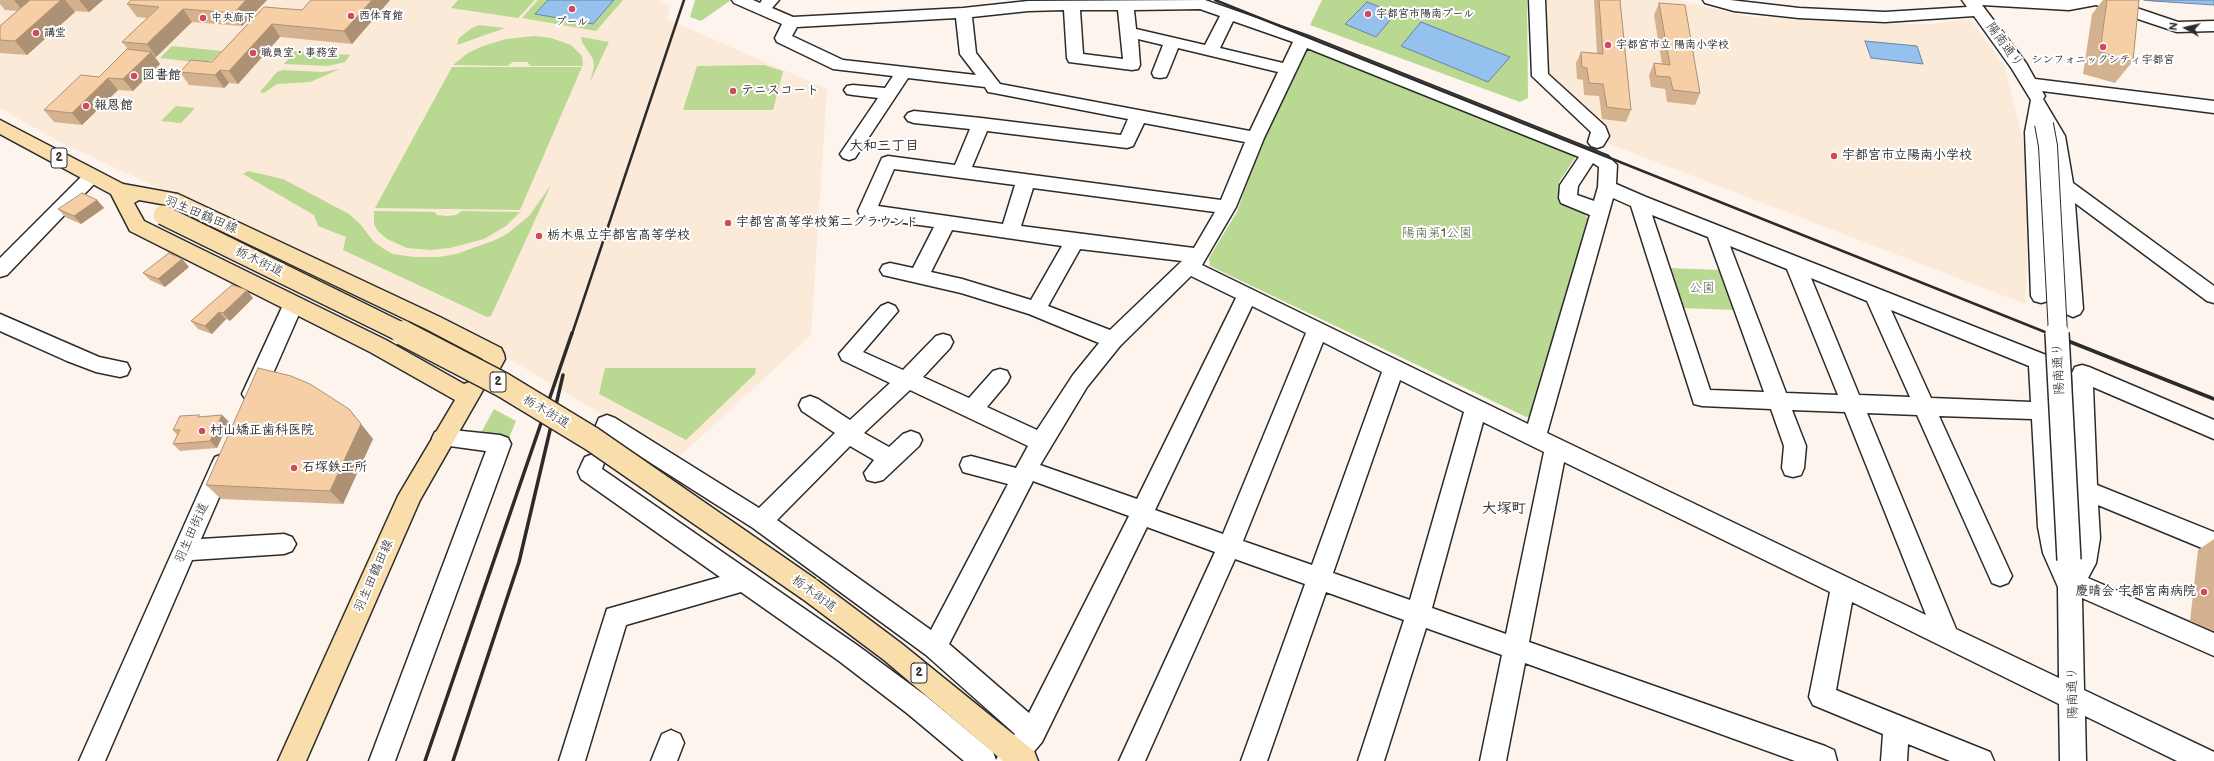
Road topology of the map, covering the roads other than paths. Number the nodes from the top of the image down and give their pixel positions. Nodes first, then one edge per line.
1 (740, 0) edge
2 (1537, 0) edge
3 (1711, 0) edge
4 (1976, 4) edge
5 (1072, 5) junction
6 (1126, 5) junction
7 (766, 7) edge
8 (963, 13) junction
9 (1229, 13) junction
10 (791, 22) junction
11 (750, 24) dead end
12 (2214, 26) edge
13 (1129, 32) junction
14 (1302, 40) junction
15 (1172, 42) junction
16 (1210, 51) junction
17 (1288, 70) junction
18 (904, 72) junction
19 (1160, 73) dead end
20 (990, 82) junction
21 (2031, 84) junction
22 (852, 90) dead end
23 (891, 94) junction
24 (2038, 103) junction
25 (2214, 107) edge
26 (1139, 115) junction
27 (914, 117) dead end
28 (981, 124) junction
29 (0, 126) edge
30 (1255, 138) junction
31 (1597, 142) dead end
32 (849, 154) dead end
33 (1587, 159) dead end
34 (961, 171) junction
35 (92, 176) junction
36 (1026, 180) junction
37 (2064, 186) junction
38 (1607, 187) junction
39 (118, 190) junction
40 (1639, 202) junction
41 (1227, 207) junction
42 (1599, 212) junction
43 (946, 222) junction
44 (1010, 231) junction
45 (1716, 233) junction
46 (1075, 241) junction
47 (1194, 261) junction
48 (1795, 264) junction
49 (0, 270) edge
50 (890, 270) dead end
51 (919, 276) junction
52 (1247, 295) junction
53 (1875, 296) junction
54 (2041, 296) dead end
55 (2214, 296) edge
56 (293, 305) junction
57 (2072, 308) dead end
58 (1036, 309) junction
59 (888, 311) dead end
60 (0, 322) edge
61 (1317, 330) junction
62 (1113, 340) junction
63 (943, 342) dead end
64 (492, 362) dead end
65 (1394, 368) junction
66 (120, 369) dead end
67 (1000, 377) dead end
68 (907, 380) junction
69 (1778, 401) junction
70 (1852, 404) junction
71 (810, 405) dead end
72 (1926, 407) junction
73 (1476, 408) junction
74 (972, 409) junction
75 (246, 410) edge
76 (2042, 411) junction
77 (605, 430) dead end
78 (2214, 430) edge
79 (850, 433) junction
80 (1535, 437) junction
81 (443, 438) junction
82 (911, 440) dead end
83 (1041, 442) junction
84 (230, 446) edge
85 (1556, 448) junction
86 (593, 463) dead end
87 (971, 465) dead end
88 (1793, 468) dead end
89 (1025, 474) junction
90 (2086, 490) junction
91 (1142, 513) junction
92 (761, 521) junction
93 (284, 544) dead end
94 (2214, 544) edge
95 (1229, 547) junction
96 (185, 550) junction
97 (2000, 576) dead end
98 (2072, 578) junction
99 (1320, 579) junction
100 (745, 580) junction
101 (1843, 587) junction
102 (1418, 614) junction
103 (1948, 638) junction
104 (2214, 645) edge
105 (935, 647) junction
106 (1515, 649) junction
107 (2073, 698) junction
108 (1897, 727) junction
109 (1033, 733) junction
110 (1016, 758) edge
111 (1825, 760) dead end
112 (92, 761) edge
113 (292, 761) edge
114 (382, 761) edge
115 (572, 761) edge
116 (984, 761) edge
117 (1132, 761) edge
118 (1254, 761) edge
119 (1372, 761) edge
120 (1493, 761) edge
121 (1894, 761) edge
122 (1981, 761) edge
123 (2073, 761) edge
124 (2205, 761) edge

1 - 7 street
2 - 31 street
3 - 4 street
4 - 12 street
4 - 21 street, 陽南通り
5 - 6 street
5 - 8 street
5 - 13 street
6 - 9 street
6 - 13 street
7 - 10 street
7 - 11 street
8 - 10 street
8 - 20 street
9 - 14 street
9 - 16 street
10 - 18 street
13 - 15 street
14 - 17 street
14 - 38 street
15 - 16 street
15 - 19 street
16 - 17 street
17 - 30 street
18 - 20 street
18 - 23 street
20 - 26 street
21 - 24 street, 陽南通り
21 - 25 street
22 - 23 street
23 - 32 street
24 - 37 street
24 - 54 street
24 - 98 street, 陽南通り, bridge
26 - 28 street
26 - 30 street
27 - 28 street
28 - 34 street
29 - 35 main road, 栃木街道 / 2
30 - 41 street
33 - 42 street
34 - 36 street
34 - 43 street
35 - 39 main road, 栃木街道 / 2
35 - 49 street
36 - 41 street
36 - 44 street
37 - 55 street
37 - 57 street
38 - 40 street
38 - 42 street
39 - 56 main road, 羽生田鶴田線
39 - 64 main road, 羽生田鶴田線
39 - 110 main road, 栃木街道 / 2, bridge
40 - 45 street
40 - 69 street
41 - 47 street
42 - 80 street
43 - 44 street
43 - 51 street
44 - 46 street
45 - 48 street
45 - 69 street
46 - 47 street
46 - 58 street
47 - 52 street
47 - 62 street
48 - 53 street
48 - 70 street
50 - 51 street
51 - 58 street
52 - 61 street
52 - 91 street
53 - 72 street
53 - 76 street
56 - 75 street
56 - 81 main road, 羽生田鶴田線
58 - 62 street
59 - 68 street
60 - 66 street
61 - 65 street
61 - 95 street
62 - 83 street
63 - 68 street
65 - 73 street
65 - 99 street
67 - 74 street
68 - 74 street
68 - 79 street
69 - 70 street
69 - 88 street
70 - 72 street
70 - 103 street
71 - 79 street
72 - 76 street
72 - 97 street
73 - 80 street
73 - 102 street
74 - 83 street
76 - 98 street
77 - 92 street
78 - 90 street
79 - 82 street
79 - 92 street
80 - 85 street
81 - 113 main road, 羽生田鶴田線
81 - 114 street
83 - 89 street
84 - 96 street, 羽生田街道
85 - 101 street
85 - 106 street
86 - 100 street
87 - 89 street
89 - 91 street
89 - 105 street
90 - 94 street
90 - 98 street
91 - 95 street
91 - 109 street
92 - 105 street
93 - 96 street
95 - 99 street
95 - 117 street
96 - 112 street, 羽生田街道
98 - 104 street
98 - 107 street, 陽南通り
99 - 102 street
99 - 118 street
100 - 115 street
100 - 116 street
101 - 103 street
101 - 108 street
102 - 106 street
102 - 119 street
103 - 107 street
105 - 109 street
106 - 111 street
106 - 120 street
107 - 123 street, 陽南通り
107 - 124 street
108 - 121 street
108 - 122 street
109 - 110 street

